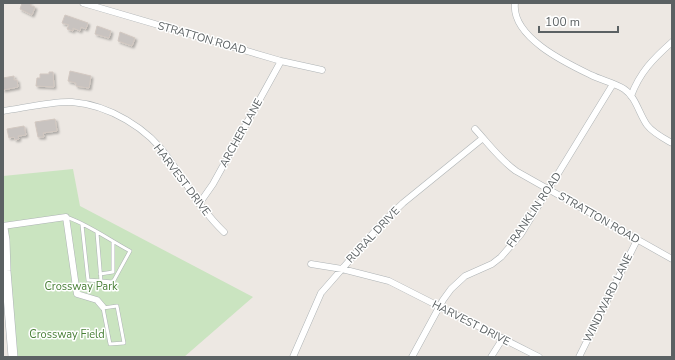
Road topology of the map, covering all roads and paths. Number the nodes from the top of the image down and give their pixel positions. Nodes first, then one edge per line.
1 (83, 3) edge
2 (515, 3) edge
3 (672, 42) edge
4 (281, 61) junction
5 (322, 70) dead end
6 (613, 84) junction
7 (631, 96) junction
8 (3, 111) edge
9 (475, 129) dead end
10 (483, 138) junction
11 (672, 143) edge
12 (549, 189) junction
13 (199, 204) junction
14 (66, 217) junction
15 (82, 225) junction
16 (3, 227) edge
17 (224, 232) dead end
18 (97, 233) junction
19 (637, 240) junction
20 (113, 242) junction
21 (672, 259) edge
22 (310, 264) dead end
23 (342, 269) junction
24 (5, 271) edge
25 (100, 274) junction
26 (100, 281) junction
27 (439, 306) junction
28 (103, 308) junction
29 (503, 338) junction
30 (13, 357) edge
31 (293, 357) edge
32 (412, 357) edge
33 (491, 357) edge
34 (539, 357) edge
35 (580, 357) edge

1 - 4 street, STRATTON ROAD
2 - 6 street
3 - 7 street
4 - 5 street, STRATTON ROAD
4 - 13 street, ARCHER LANE
6 - 7 street
6 - 12 street, FRANKLIN ROAD
7 - 11 street
8 - 13 street, HARVEST DRIVE
9 - 10 street, STRATTON ROAD
10 - 12 street, STRATTON ROAD
10 - 23 street, RURAL DRIVE
12 - 19 street, STRATTON ROAD
12 - 27 street, FRANKLIN ROAD
13 - 17 street, HARVEST DRIVE
14 - 15 lane
14 - 16 street
14 - 28 street
15 - 18 lane
15 - 26 lane
16 - 24 street
18 - 20 lane
18 - 25 lane
19 - 21 street, STRATTON ROAD
19 - 35 street, WINDWARD LANE
20 - 25 lane
20 - 26 lane
22 - 23 street, HARVEST DRIVE
23 - 27 street, HARVEST DRIVE
23 - 31 street, RURAL DRIVE
24 - 30 street
25 - 26 lane
27 - 29 street, HARVEST DRIVE
27 - 32 street, FRANKLIN ROAD
28 - 28 lane
29 - 33 street
29 - 34 street, HARVEST DRIVE

